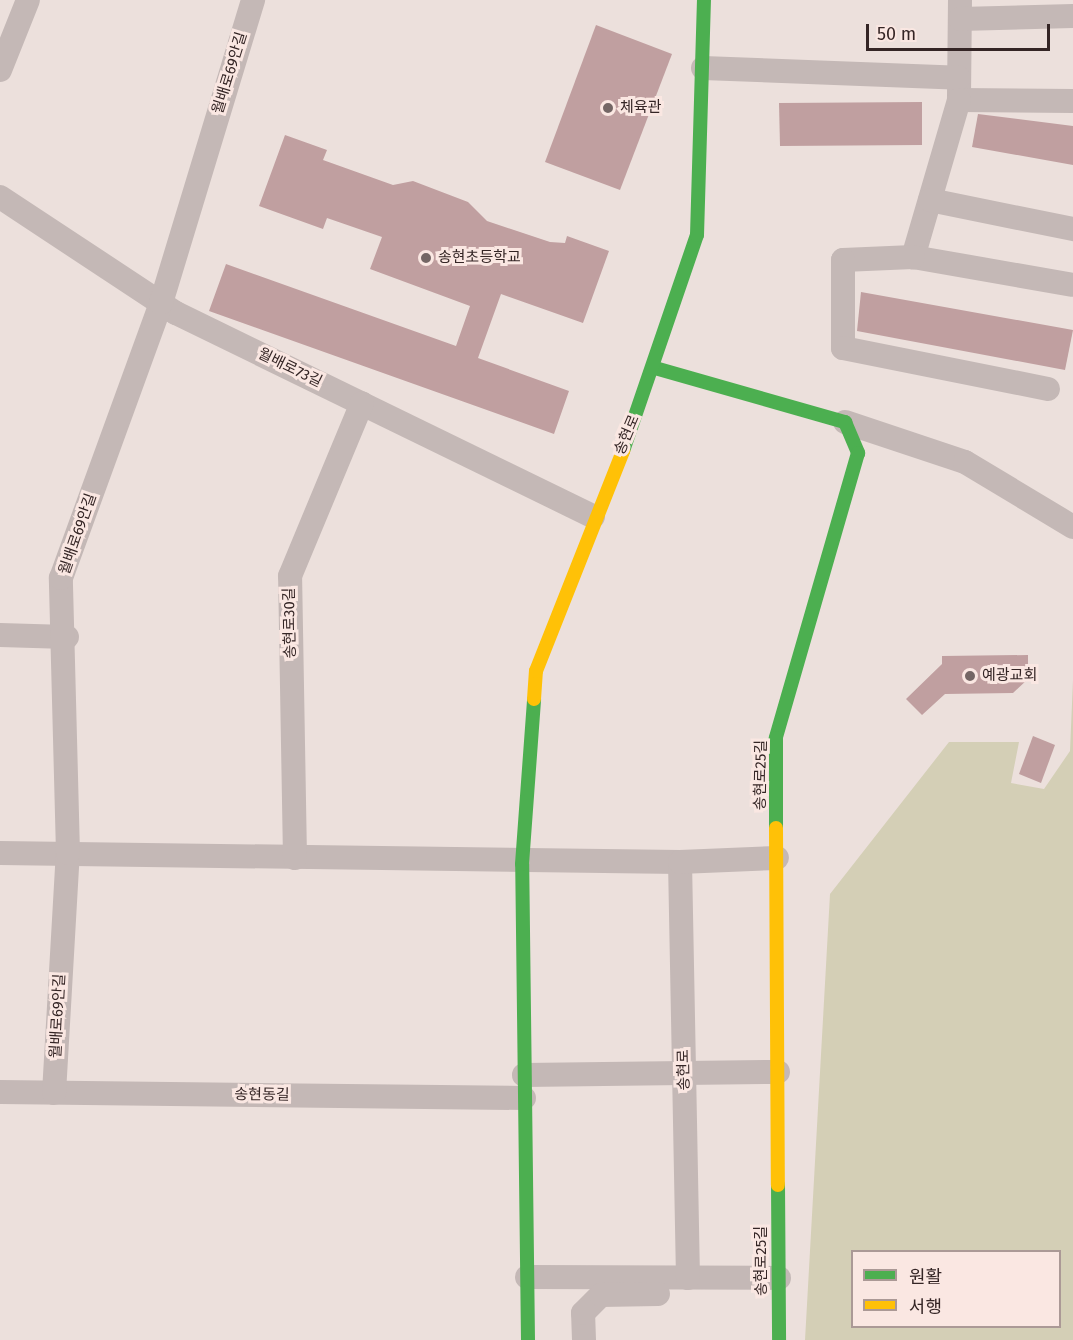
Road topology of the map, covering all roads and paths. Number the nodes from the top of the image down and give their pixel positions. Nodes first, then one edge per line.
1 (28, 0) edge
2 (253, 0) edge
3 (704, 0) edge
4 (960, 10) edge
5 (1073, 16) edge
6 (703, 68) junction
7 (0, 70) edge
8 (959, 89) junction
9 (1073, 101) edge
10 (0, 196) edge
11 (930, 200) junction
12 (1073, 229) edge
13 (913, 257) junction
14 (1073, 285) edge
15 (161, 303) junction
16 (655, 368) junction
17 (1048, 389) dead end
18 (362, 403) junction
19 (845, 422) junction
20 (593, 516) junction
21 (1073, 527) edge
22 (0, 635) edge
23 (67, 637) junction
24 (0, 853) edge
25 (68, 853) junction
26 (295, 858) junction
27 (777, 858) junction
28 (680, 862) junction
29 (522, 864) junction
30 (778, 1072) junction
31 (684, 1073) junction
32 (524, 1087) junction
33 (0, 1092) edge
34 (54, 1093) junction
35 (527, 1277) junction
36 (688, 1278) junction
37 (779, 1278) junction
38 (740, 1292) dead end
39 (528, 1340) edge
40 (584, 1340) edge
41 (779, 1340) edge

1 - 7 street
2 - 15 street, 월배로69안길
3 - 6 main road, 송현로
4 - 5 street
4 - 8 street
6 - 8 street
6 - 16 main road, 송현로
8 - 9 street
8 - 11 street
10 - 15 street, 월배로73길
11 - 12 street
11 - 13 street
13 - 14 street
13 - 17 street
15 - 18 street, 월배로73길
15 - 23 street, 월배로69안길
16 - 19 main road
16 - 20 main road, 송현로
18 - 20 street, 월배로73길
18 - 26 street, 송현로30길
19 - 21 street
19 - 27 main road, 송현로25길
20 - 29 main road, 송현로
22 - 23 street
23 - 25 street, 월배로69안길
24 - 25 street
25 - 26 street
25 - 34 street, 월배로69안길
26 - 29 street
27 - 28 street
27 - 30 main road, 송현로25길
28 - 29 street
28 - 31 street, 송현로
29 - 32 main road, 송현로
30 - 31 street, 송현동길
30 - 37 main road, 송현로25길
31 - 32 street, 송현동길
31 - 36 street, 송현로
32 - 34 street, 송현동길
32 - 35 main road, 송현로
33 - 34 street, 송현동길
35 - 36 street
35 - 39 main road, 송현로
36 - 37 street
37 - 41 main road, 송현로25길
38 - 40 street

